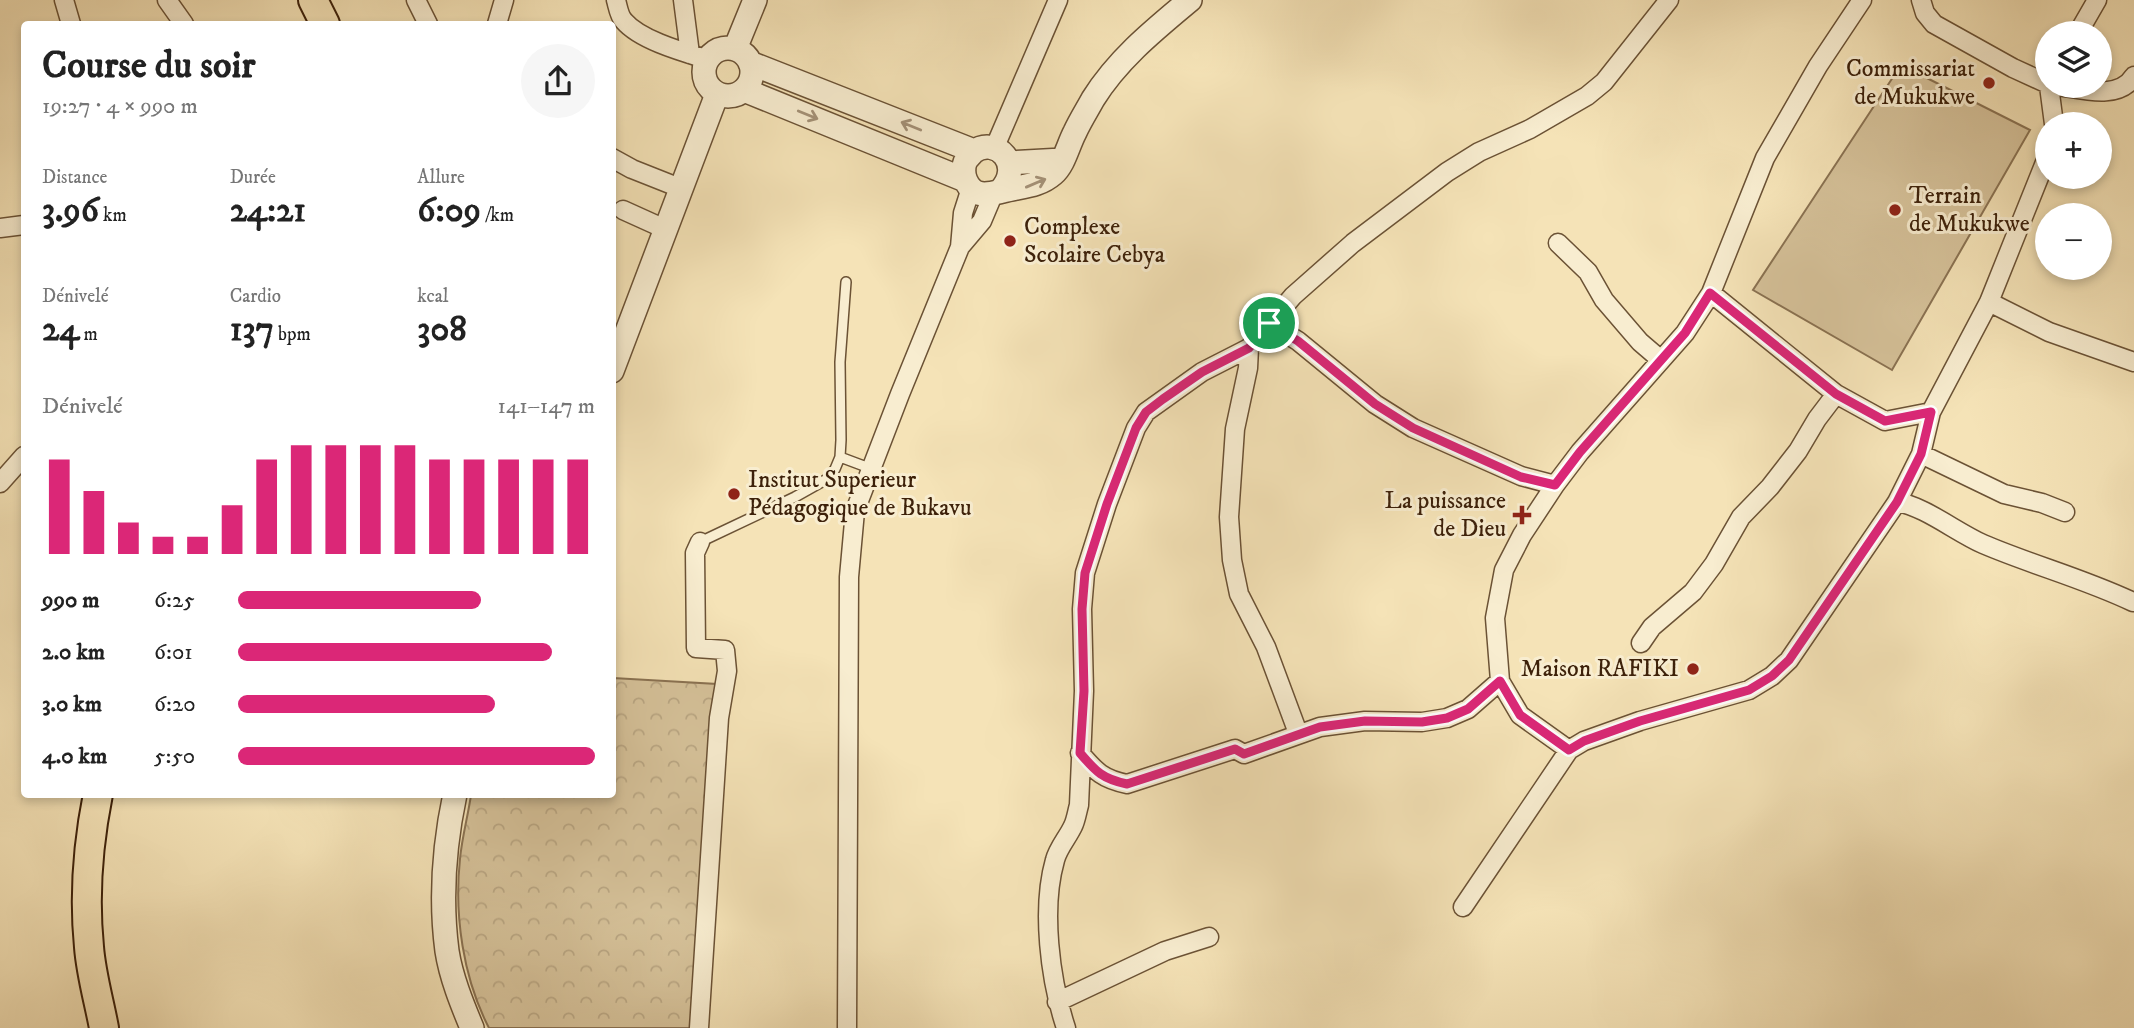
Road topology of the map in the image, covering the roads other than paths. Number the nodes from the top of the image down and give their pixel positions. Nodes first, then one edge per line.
1 (64, 0) edge
2 (167, 0) edge
3 (313, 0) edge
4 (416, 0) edge
5 (505, 0) edge
6 (616, 0) edge
7 (683, 0) edge
8 (755, 0) edge
9 (1058, 0) edge
10 (1190, 0) edge
11 (1669, 0) edge
12 (1862, 0) edge
13 (1921, 0) edge
14 (2097, 0) edge
15 (70, 21) edge
16 (182, 21) edge
17 (324, 21) edge
18 (426, 21) edge
19 (498, 21) edge
20 (2085, 21) edge
21 (698, 56) junction
22 (743, 56) junction
23 (2134, 76) edge
24 (2035, 79) edge
25 (744, 90) junction
26 (2112, 90) edge
27 (717, 94) junction
28 (993, 154) junction
29 (616, 160) edge
30 (1062, 160) junction
31 (968, 184) junction
32 (2035, 187) edge
33 (680, 188) junction
34 (997, 193) junction
35 (623, 210) dead end
36 (21, 225) edge
37 (0, 228) edge
38 (665, 229) junction
39 (1558, 243) dead end
40 (960, 247) junction
41 (846, 282) dead end
42 (1710, 293) junction
43 (1989, 302) junction
44 (1269, 323) junction
45 (1249, 348) junction
46 (1661, 359) junction
47 (616, 360) edge
48 (2134, 362) edge
49 (1836, 394) junction
50 (1931, 412) junction
51 (1921, 454) junction
52 (839, 457) junction
53 (21, 459) edge
54 (872, 469) junction
55 (0, 483) edge
56 (1555, 485) junction
57 (1897, 502) junction
58 (2065, 512) dead end
59 (700, 542) joint
60 (2133, 602) edge
61 (1641, 643) dead end
62 (1500, 681) junction
63 (1298, 733) junction
64 (1569, 750) junction
65 (1080, 753) junction
66 (97, 798) edge
67 (455, 798) edge
68 (1463, 907) dead end
69 (1209, 937) dead end
70 (1057, 1002) junction
71 (104, 1028) edge
72 (472, 1028) edge
73 (699, 1028) edge
74 (847, 1028) edge
75 (1066, 1028) edge

1 - 15 street
2 - 16 street
3 - 17 main road
4 - 18 street
5 - 19 street
6 - 21 street
7 - 21 street
8 - 22 street
9 - 28 street
10 - 30 street
11 - 44 street
12 - 42 street
13 - 24 street
14 - 20 street
21 - 22 street
21 - 27 street
22 - 25 street
28 -> 22 street
23 - 26 street
25 - 27 street
25 -> 31 street
27 - 33 street
28 - 30 street
28 - 31 street
28 - 34 street
29 - 33 street
34 -> 30 street
31 - 34 street
31 - 40 street
32 - 43 street
33 - 38 street
34 - 40 street
35 - 38 street
36 - 37 street
38 - 47 street
39 - 46 street
40 - 54 street
41 - 52 lane
42 - 46 street
42 - 49 street
43 - 48 street
43 - 50 street
44 - 45 street
44 - 56 street
45 - 63 street
45 - 65 street
46 - 56 street
49 - 50 street
49 - 61 street
50 - 51 street
51 - 57 street
51 - 58 street
52 - 54 lane
52 - 59 lane
53 - 55 street
54 - 74 street
56 - 62 street
57 - 60 street
57 - 64 street
59 - 73 street
62 - 63 street
62 - 64 street
63 - 65 street
64 - 68 street
65 - 70 street
66 - 71 main road
67 - 72 street
69 - 70 street
70 - 75 street

